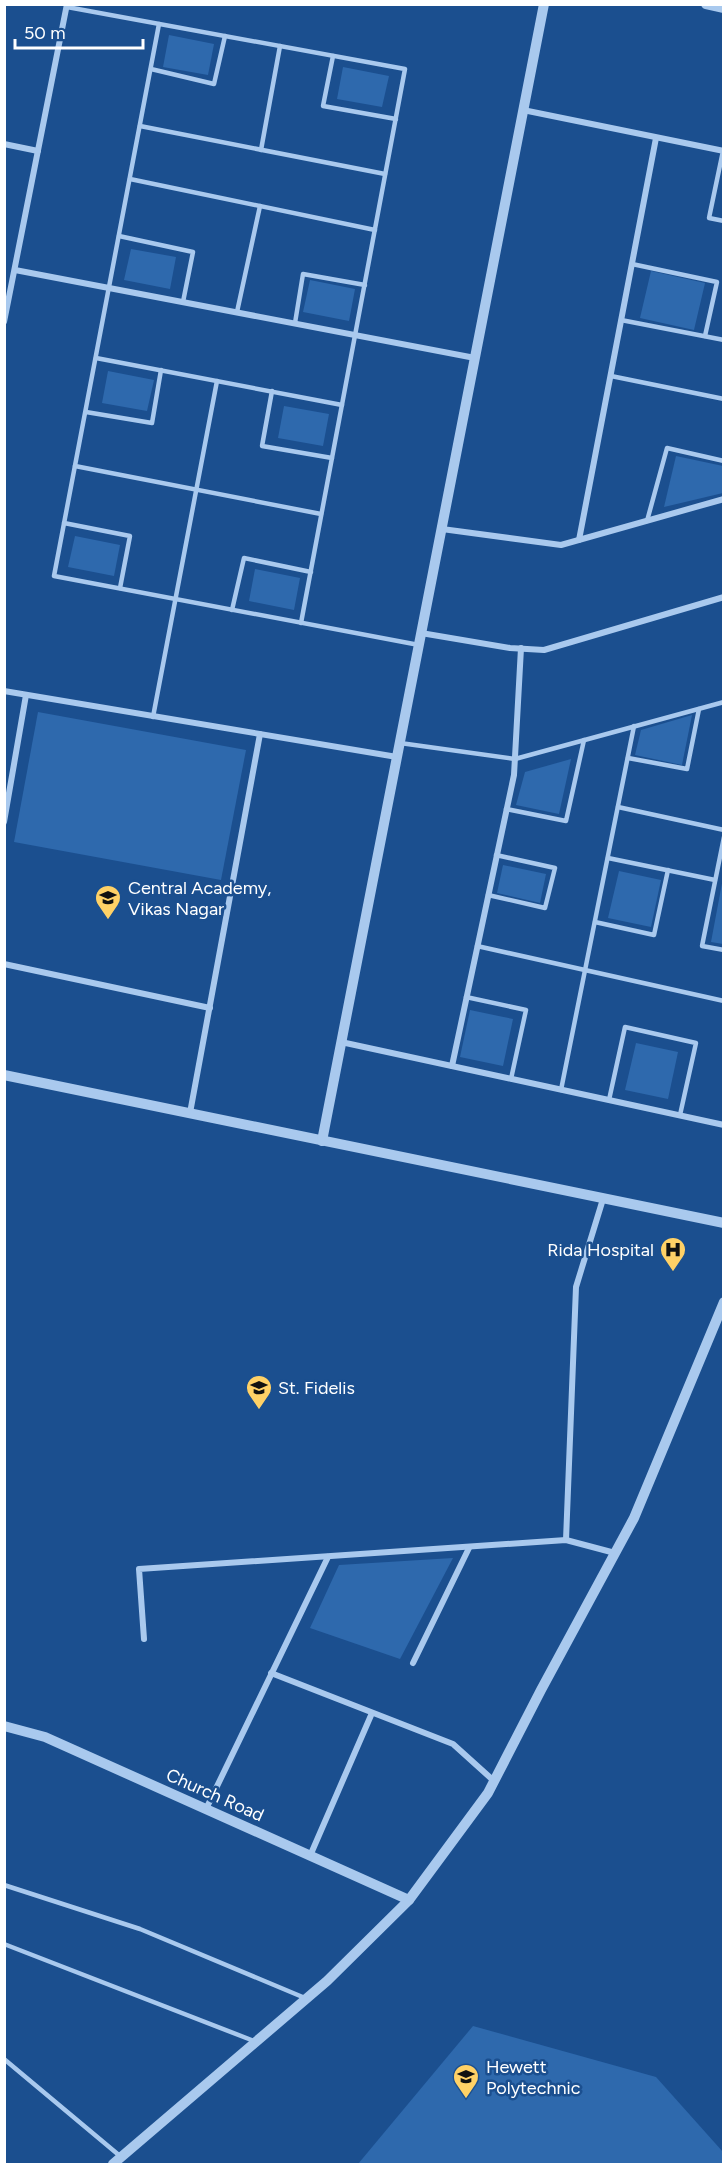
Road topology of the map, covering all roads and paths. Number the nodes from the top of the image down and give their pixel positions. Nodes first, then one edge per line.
1 (544, 4) edge
2 (706, 4) edge
3 (67, 6) edge
4 (723, 8) edge
5 (159, 24) junction
6 (225, 36) junction
7 (280, 46) junction
8 (333, 56) junction
9 (151, 69) junction
10 (523, 110) junction
11 (396, 119) junction
12 (140, 126) junction
13 (656, 138) junction
14 (4, 144) edge
15 (261, 150) junction
16 (38, 151) junction
17 (723, 151) edge
18 (385, 174) junction
19 (130, 179) junction
20 (260, 206) junction
21 (723, 221) edge
22 (375, 230) junction
23 (119, 236) junction
24 (632, 264) junction
25 (15, 270) junction
26 (364, 285) junction
27 (109, 288) junction
28 (183, 302) junction
29 (237, 312) junction
30 (621, 320) junction
31 (4, 322) edge
32 (295, 323) junction
33 (355, 335) junction
34 (705, 336) junction
35 (723, 340) edge
36 (96, 358) junction
37 (475, 358) junction
38 (161, 370) junction
39 (611, 376) junction
40 (217, 381) junction
41 (272, 392) junction
42 (723, 399) edge
43 (342, 405) junction
44 (86, 412) junction
45 (332, 458) junction
46 (723, 461) edge
47 (75, 466) junction
48 (196, 490) junction
49 (723, 500) edge
50 (321, 514) junction
51 (647, 521) junction
52 (64, 523) junction
53 (442, 529) junction
54 (579, 540) junction
55 (311, 572) junction
56 (120, 588) junction
57 (723, 597) edge
58 (176, 599) junction
59 (232, 610) junction
60 (301, 623) junction
61 (421, 633) junction
62 (419, 645) junction
63 (521, 648) junction
64 (4, 691) edge
65 (26, 695) junction
66 (723, 702) edge
67 (699, 709) junction
68 (153, 717) junction
69 (634, 726) junction
70 (260, 735) junction
71 (584, 740) junction
72 (400, 743) junction
73 (397, 758) junction
74 (628, 758) junction
75 (514, 759) junction
76 (618, 807) junction
77 (506, 809) junction
78 (5, 811) edge
79 (4, 822) edge
80 (723, 830) edge
81 (723, 837) edge
82 (496, 855) junction
83 (608, 858) junction
84 (668, 870) junction
85 (715, 879) junction
86 (488, 895) junction
87 (595, 922) junction
88 (477, 946) junction
89 (723, 950) edge
90 (4, 964) edge
91 (585, 970) junction
92 (466, 997) junction
93 (723, 1001) edge
94 (210, 1008) junction
95 (341, 1042) junction
96 (452, 1066) junction
97 (4, 1075) edge
98 (511, 1078) junction
99 (561, 1089) junction
100 (609, 1100) junction
101 (190, 1113) junction
102 (680, 1115) junction
103 (723, 1125) edge
104 (322, 1141) junction
105 (603, 1198) junction
106 (723, 1223) edge
107 (723, 1302) edge
108 (566, 1540) junction
109 (469, 1548) junction
110 (615, 1553) junction
111 (327, 1557) junction
112 (144, 1639) dead end
113 (413, 1663) dead end
114 (271, 1673) junction
115 (372, 1713) junction
116 (4, 1726) edge
117 (494, 1781) junction
118 (206, 1809) junction
119 (310, 1856) junction
120 (4, 1886) edge
121 (409, 1900) junction
122 (4, 1944) edge
123 (307, 1999) junction
124 (256, 2042) junction
125 (4, 2060) edge
126 (118, 2161) edge

1 - 10 street
2 - 4 street
3 - 5 lane
3 - 16 street
5 - 6 lane
5 - 9 lane
6 - 7 lane
6 - 9 lane
7 - 8 lane
7 - 15 lane
8 - 11 lane
8 - 11 lane
9 - 12 lane
10 - 13 street
10 - 37 street
11 - 18 lane
12 - 15 lane
12 - 19 lane
13 - 17 street
13 - 24 street
14 - 16 street
15 - 18 lane
16 - 25 street
17 - 21 lane
18 - 22 lane
19 - 20 lane
19 - 23 lane
20 - 22 lane
20 - 29 lane
22 - 26 lane
23 - 27 lane
23 - 28 lane
24 - 30 street
24 - 34 lane
25 - 27 street
25 - 31 street
26 - 32 lane
26 - 33 lane
27 - 28 street
27 - 36 lane
28 - 29 street
29 - 32 street
30 - 34 lane
30 - 39 street
32 - 33 street
33 - 37 street
33 - 43 lane
34 - 35 lane
36 - 38 lane
36 - 44 lane
37 - 53 street
38 - 40 lane
38 - 44 lane
39 - 42 lane
39 - 54 street
40 - 41 lane
40 - 48 lane
41 - 43 lane
41 - 45 lane
43 - 45 lane
44 - 47 lane
45 - 50 lane
46 - 51 lane
47 - 48 lane
47 - 52 lane
48 - 50 lane
48 - 58 lane
49 - 51 street
50 - 55 lane
51 - 54 street
52 - 56 lane
52 - 56 lane
53 - 54 street
53 - 61 street
55 - 59 lane
55 - 60 lane
56 - 58 lane
57 - 63 street
58 - 59 lane
58 - 68 lane
59 - 60 lane
60 - 62 lane
61 - 62 street
61 - 63 street
62 - 72 street
63 - 75 street
64 - 65 street
65 - 68 street
65 - 78 street
66 - 67 lane
67 - 69 lane
67 - 74 lane
68 - 70 street
69 - 71 lane
69 - 74 lane
70 - 73 street
70 - 94 street
71 - 75 lane
71 - 77 lane
72 - 73 street
72 - 75 lane
73 - 95 street
74 - 76 lane
75 - 77 street
76 - 80 lane
76 - 83 lane
77 - 82 street
78 - 79 street
81 - 85 lane
82 - 86 street
82 - 86 lane
83 - 84 lane
83 - 87 lane
84 - 85 lane
84 - 87 lane
85 - 89 lane
86 - 88 street
87 - 91 lane
88 - 91 lane
88 - 92 street
90 - 94 street
91 - 93 lane
91 - 99 lane
92 - 96 street
92 - 98 lane
94 - 101 street
95 - 96 street
95 - 104 street
96 - 98 street
97 - 101 street
98 - 99 street
99 - 100 street
100 - 102 street
100 - 102 lane
101 - 104 street
102 - 103 street
104 - 105 street
105 - 106 street
105 - 108 street
107 - 110 street
108 - 109 street
108 - 110 street
109 - 111 street
109 - 113 street
110 - 117 street
111 - 112 street
111 - 114 street
114 - 115 street
114 - 118 street
115 - 117 street
115 - 119 street
116 - 118 street, Church Road
117 - 121 street
118 - 119 street, Church Road
119 - 121 street, Church Road
120 - 123 lane
121 - 123 street
122 - 124 lane
123 - 124 street
124 - 126 street
125 - 126 lane

